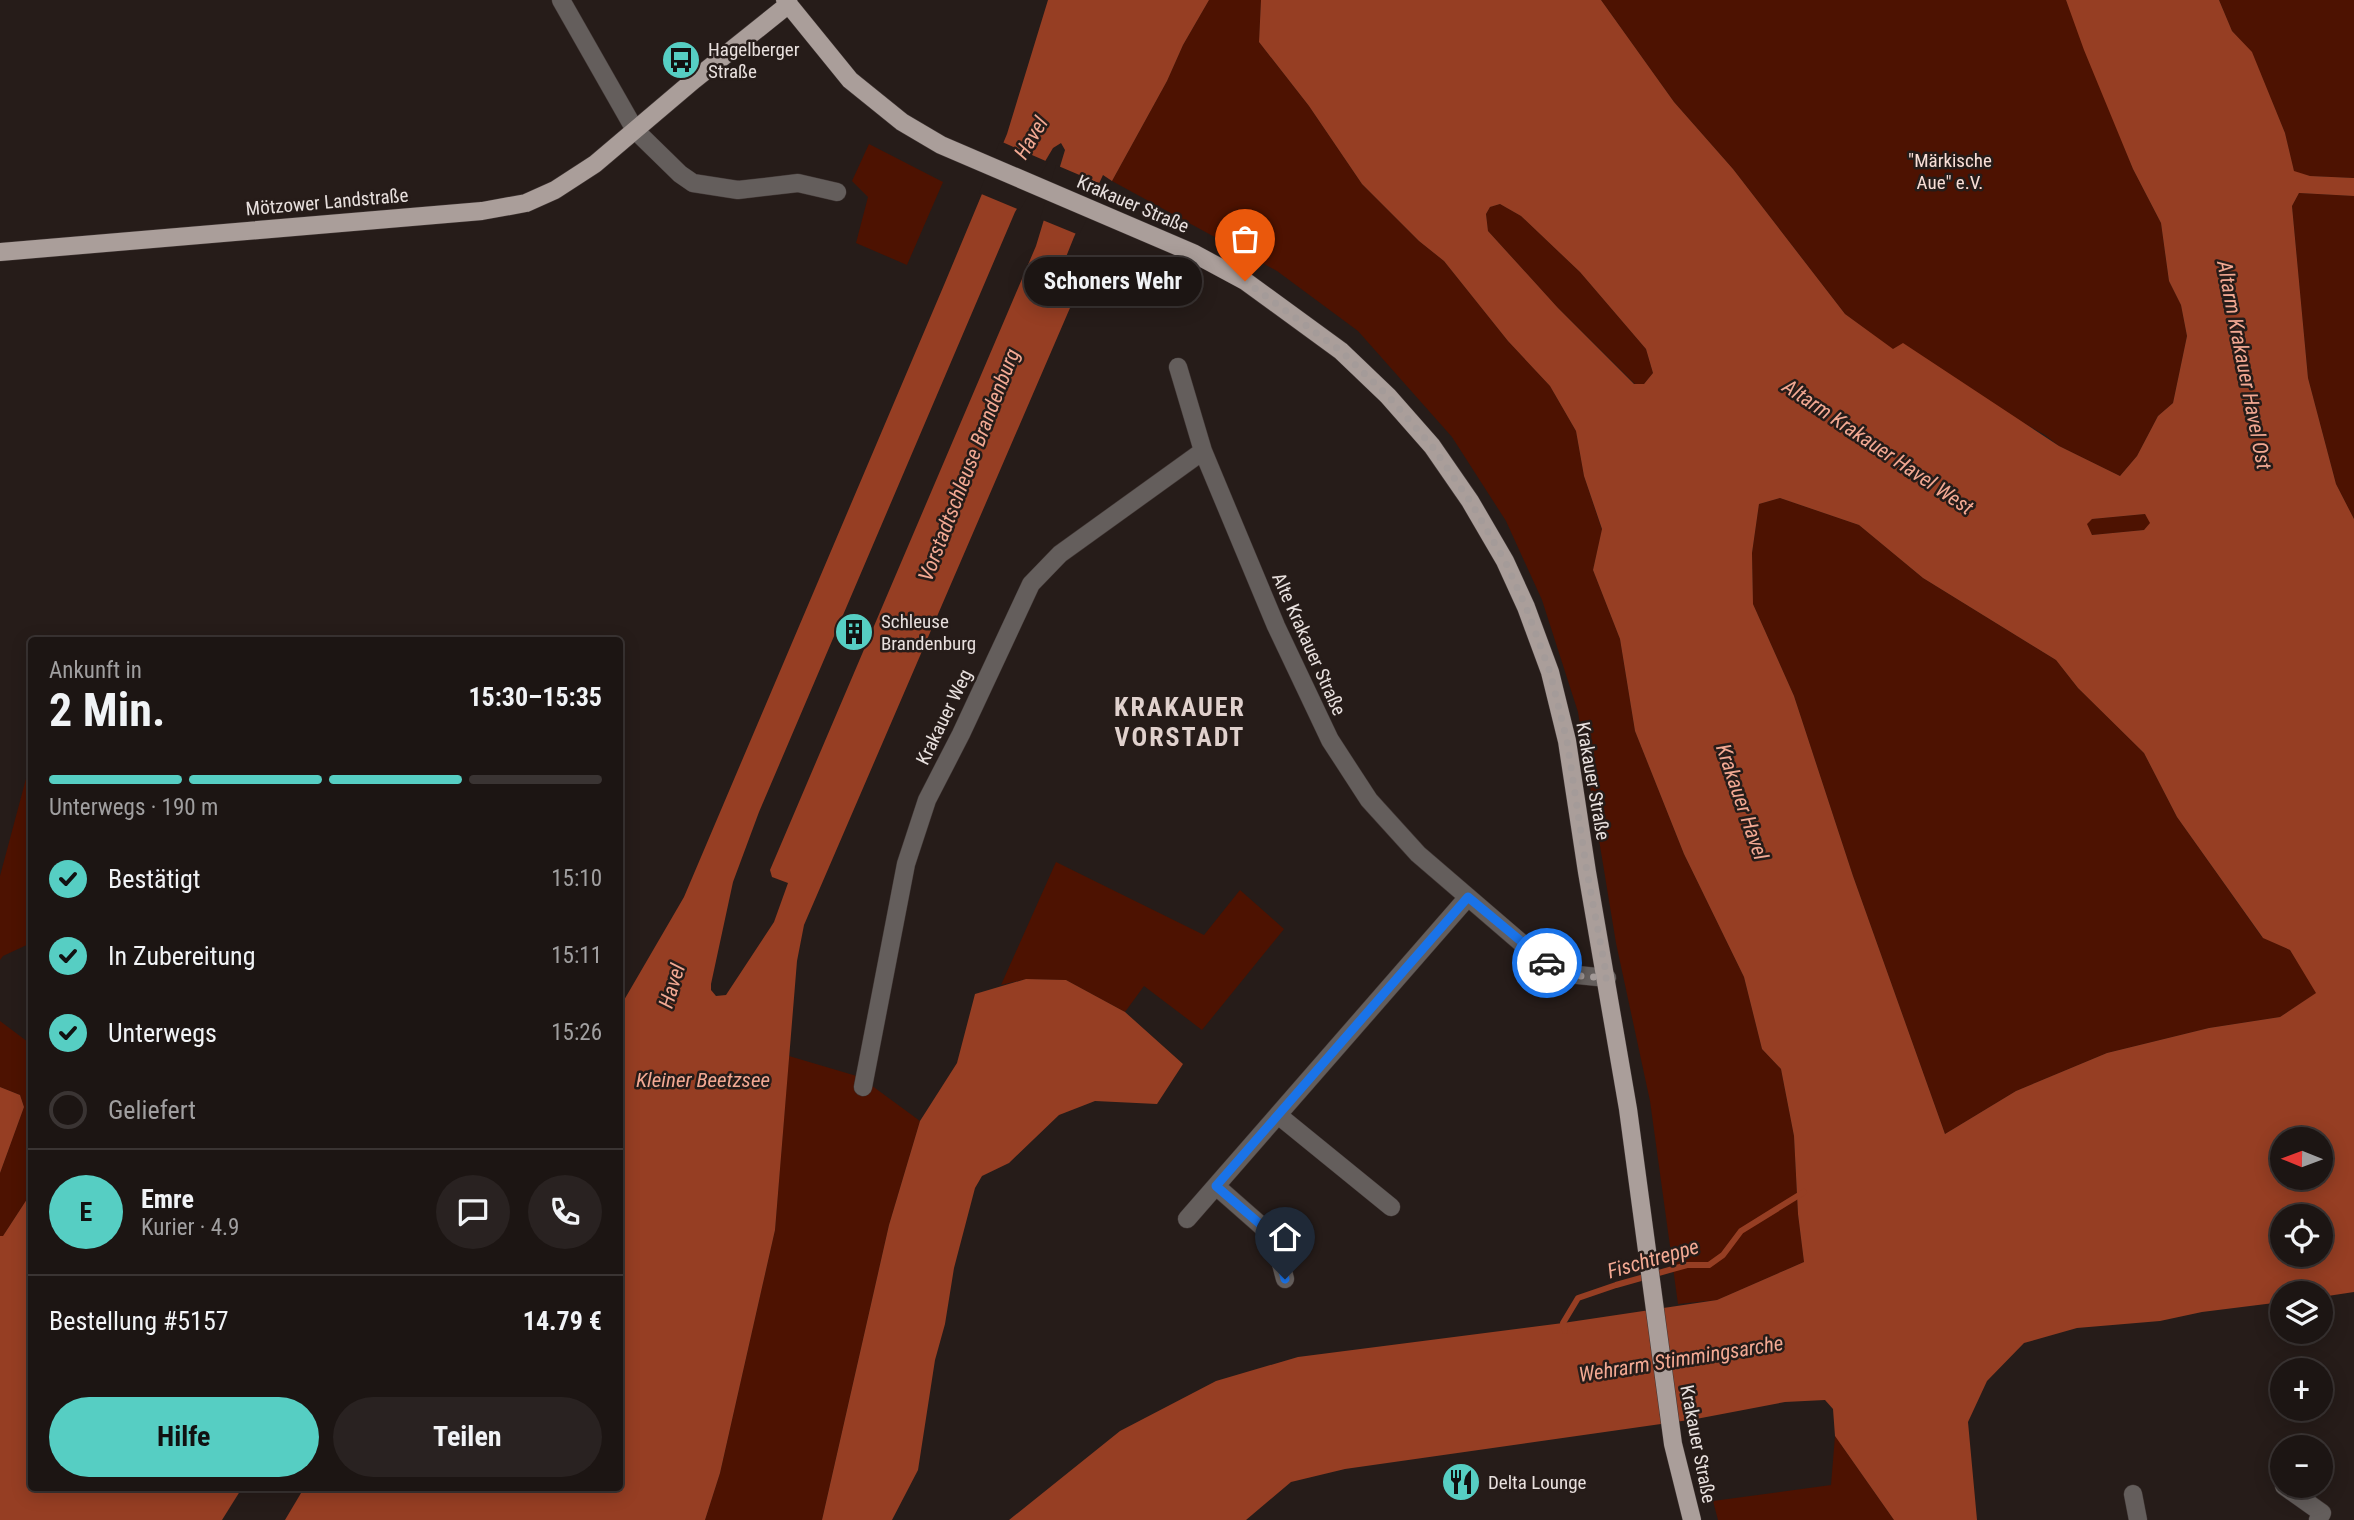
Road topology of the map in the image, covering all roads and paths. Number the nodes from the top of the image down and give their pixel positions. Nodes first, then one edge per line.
1 (561, 0) edge
2 (787, 2) edge
3 (635, 130) junction
4 (837, 192) dead end
5 (0, 252) edge
6 (1178, 367) dead end
7 (1203, 451) junction
8 (1468, 897) junction
9 (1607, 978) junction
10 (863, 1087) dead end
11 (1278, 1115) junction
12 (1216, 1186) junction
13 (1391, 1207) dead end
14 (1187, 1219) dead end
15 (1285, 1279) dead end
16 (2133, 1494) dead end
17 (2301, 1498) edge
18 (1692, 1520) edge
19 (2138, 1520) edge
20 (2318, 1520) edge

1 - 3 street
2 - 3 main road, Mötzower Landstraße
2 - 9 main road, Krakauer Straße
3 - 4 street
3 - 5 main road, Mötzower Landstraße
6 - 7 street, Alte Krakauer Straße
7 - 8 street, Alte Krakauer Straße
7 - 10 street, Krakauer Weg
8 - 9 street, Alte Krakauer Straße
8 - 11 street
9 - 18 main road, Krakauer Straße
11 - 12 street
11 - 13 street
12 - 14 street
12 - 15 street
16 - 19 street
17 - 20 street

